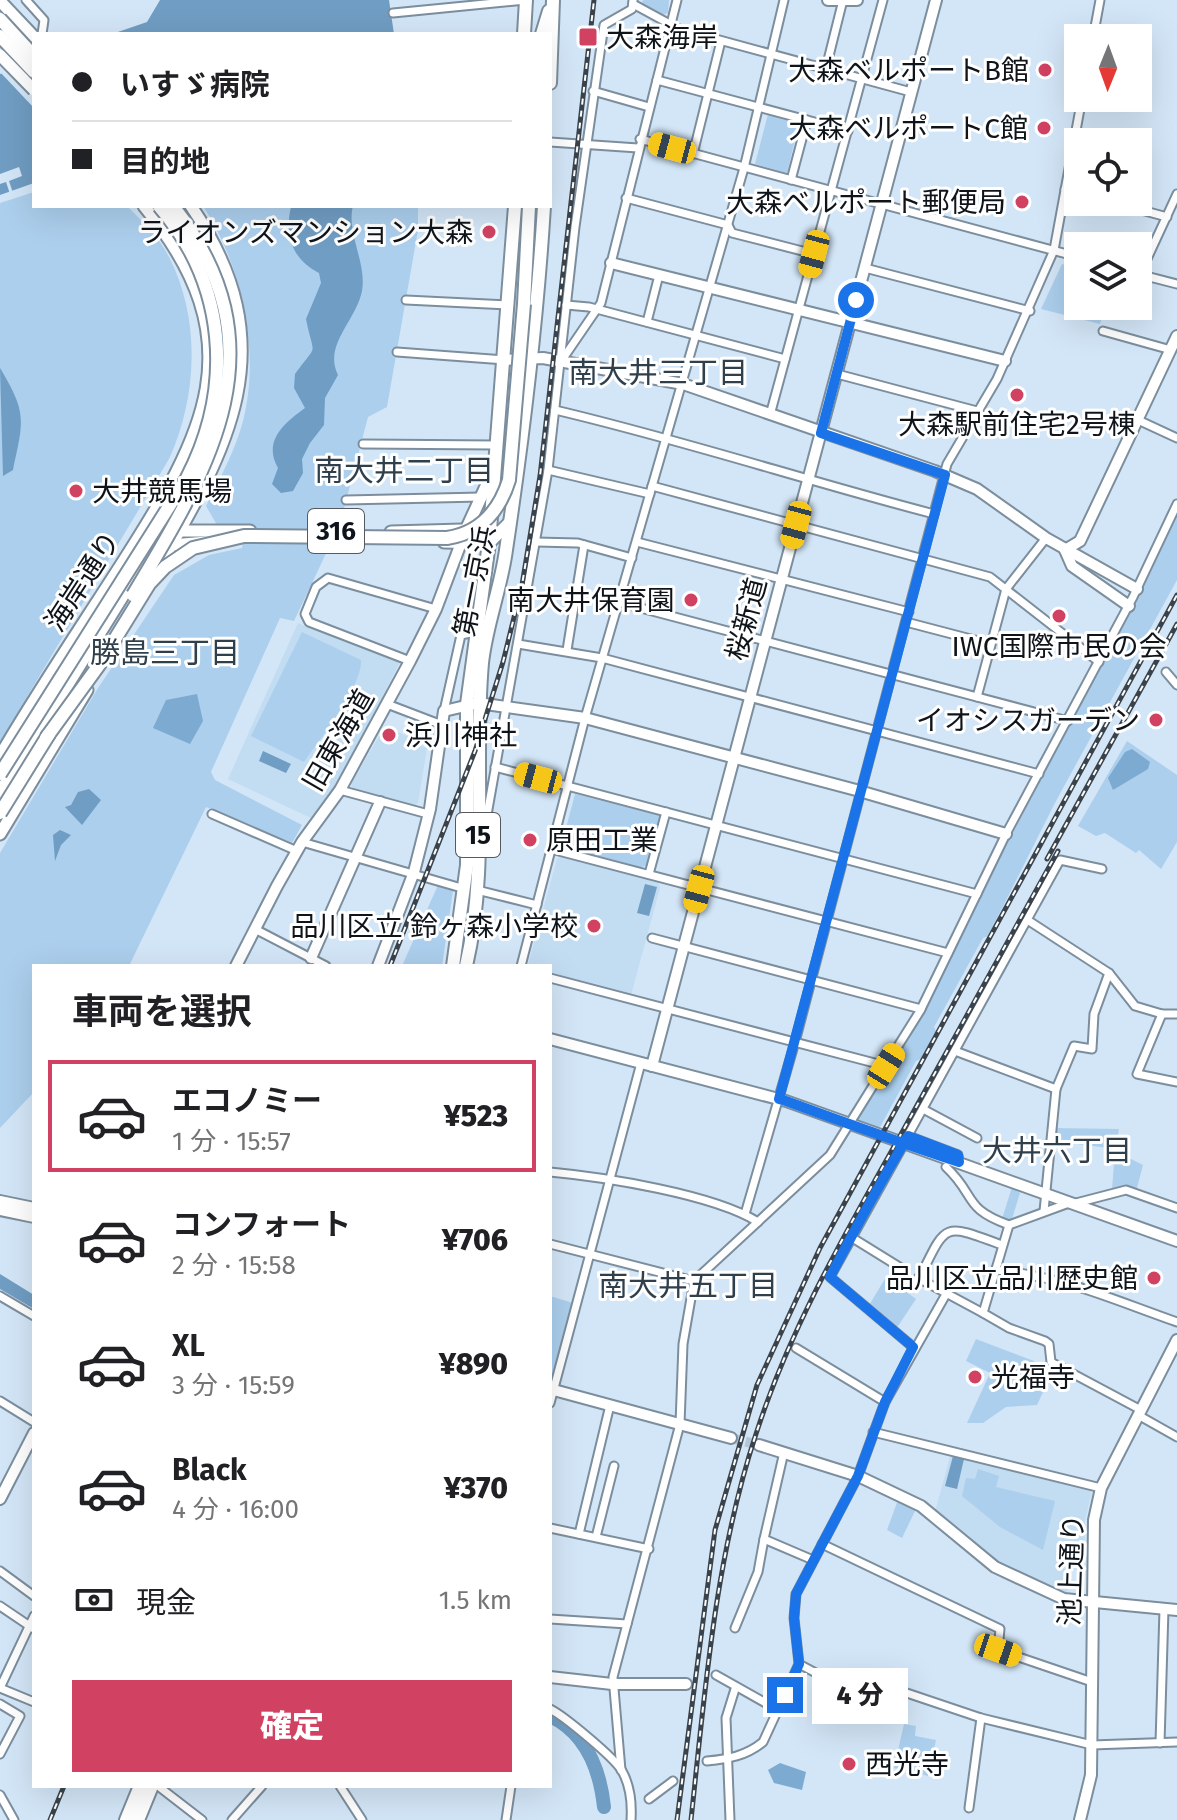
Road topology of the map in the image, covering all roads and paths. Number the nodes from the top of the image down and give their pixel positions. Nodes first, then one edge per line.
1 (26, 0) edge
2 (526, 0) edge
3 (553, 0) edge
4 (677, 0) edge
5 (784, 0) edge
6 (828, 0) edge
7 (843, 0) edge
8 (857, 0) edge
9 (883, 0) edge
10 (936, 0) edge
11 (1100, 0) edge
12 (0, 1) edge
13 (633, 2) edge
14 (393, 13) dead end
15 (0, 19) edge
16 (1096, 24) edge
17 (671, 26) junction
18 (42, 32) edge
19 (524, 32) edge
20 (543, 32) edge
21 (552, 32) edge
22 (0, 36) edge
23 (32, 38) edge
24 (32, 41) edge
25 (721, 41) junction
26 (32, 54) edge
27 (772, 54) junction
28 (0, 56) edge
29 (826, 68) junction
30 (32, 70) edge
31 (862, 77) junction
32 (657, 80) junction
33 (32, 88) edge
34 (593, 91) junction
35 (911, 92) junction
36 (709, 94) junction
37 (649, 107) junction
38 (759, 107) junction
39 (807, 120) junction
40 (848, 131) junction
41 (552, 142) edge
42 (639, 144) junction
43 (586, 146) junction
44 (693, 154) junction
45 (744, 168) junction
46 (791, 180) junction
47 (832, 190) junction
48 (1177, 194) edge
49 (1064, 195) edge
50 (626, 198) junction
51 (881, 206) junction
52 (146, 208) edge
53 (160, 208) edge
54 (174, 208) edge
55 (192, 208) edge
56 (515, 208) edge
57 (529, 208) edge
58 (544, 208) edge
59 (1152, 213) edge
60 (1167, 217) junction
61 (728, 225) junction
62 (1152, 248) edge
63 (1054, 250) junction
64 (1064, 253) edge
65 (814, 254) junction
66 (611, 263) junction
67 (865, 268) junction
68 (659, 275) junction
69 (1152, 277) edge
70 (1177, 284) edge
71 (711, 288) junction
72 (406, 300) dead end
73 (510, 305) junction
74 (566, 305) junction
75 (598, 309) junction
76 (799, 310) junction
77 (1030, 311) junction
78 (647, 322) junction
79 (850, 323) junction
80 (1103, 331) dead end
81 (697, 335) junction
82 (1177, 336) edge
83 (1171, 350) junction
84 (397, 352) dead end
85 (531, 358) junction
86 (785, 359) junction
87 (505, 360) junction
88 (561, 361) junction
89 (1005, 361) junction
90 (837, 374) junction
91 (683, 384) junction
92 (555, 410) junction
93 (977, 411) junction
94 (770, 415) junction
95 (1138, 420) junction
96 (821, 433) junction
97 (667, 436) junction
98 (1177, 438) edge
99 (363, 444) dead end
100 (495, 445) junction
101 (495, 468) junction
102 (548, 470) junction
103 (945, 475) junction
104 (808, 479) junction
105 (651, 490) junction
106 (481, 497) junction
107 (346, 500) dead end
108 (195, 504) junction
109 (1177, 504) edge
110 (934, 514) junction
111 (510, 522) junction
112 (796, 525) junction
113 (490, 528) junction
114 (466, 530) junction
115 (181, 531) junction
116 (208, 531) junction
117 (162, 532) junction
118 (139, 537) junction
119 (1046, 538) junction
120 (460, 542) junction
121 (536, 542) junction
122 (637, 542) junction
123 (489, 543) junction
124 (172, 545) junction
125 (584, 545) junction
126 (1065, 550) junction
127 (632, 558) junction
128 (923, 558) junction
129 (781, 580) junction
130 (1006, 589) junction
131 (1137, 589) junction
132 (618, 602) junction
133 (1129, 606) junction
134 (436, 609) junction
135 (909, 612) junction
136 (906, 622) junction
137 (475, 632) junction
138 (765, 641) junction
139 (518, 644) junction
140 (990, 644) junction
141 (567, 650) junction
142 (602, 658) junction
143 (410, 661) junction
144 (1099, 662) junction
145 (1166, 672) dead end
146 (892, 674) junction
147 (1177, 685) edge
148 (750, 697) junction
149 (977, 697) junction
150 (387, 704) junction
151 (473, 704) junction
152 (508, 705) junction
153 (444, 711) junction
154 (585, 718) junction
155 (1068, 721) junction
156 (442, 725) junction
157 (878, 730) junction
158 (46, 738) junction
159 (0, 756) edge
160 (734, 758) junction
161 (495, 767) junction
162 (0, 774) edge
163 (1039, 774) junction
164 (568, 786) junction
165 (340, 790) junction
166 (862, 791) junction
167 (0, 793) edge
168 (380, 802) junction
169 (666, 812) junction
170 (0, 813) edge
171 (212, 814) dead end
172 (428, 814) junction
173 (716, 825) junction
174 (0, 834) edge
175 (1006, 834) junction
176 (300, 847) junction
177 (551, 849) junction
178 (355, 858) junction
179 (844, 859) junction
180 (1102, 869) dead end
181 (414, 872) junction
182 (477, 873) junction
183 (649, 874) junction
184 (471, 889) junction
185 (699, 889) junction
186 (977, 894) junction
187 (537, 905) junction
188 (1029, 921) junction
189 (827, 922) junction
190 (255, 929) junction
191 (652, 938) dead end
192 (684, 947) junction
193 (948, 953) junction
194 (308, 957) junction
195 (237, 964) edge
196 (302, 964) edge
197 (322, 964) edge
198 (379, 964) edge
199 (453, 964) edge
200 (466, 964) edge
201 (522, 964) edge
202 (1109, 973) junction
203 (552, 979) edge
204 (812, 980) junction
205 (668, 1008) junction
206 (921, 1009) junction
207 (1162, 1014) junction
208 (1177, 1014) edge
209 (552, 1040) edge
210 (795, 1042) junction
211 (955, 1051) junction
212 (646, 1065) junction
213 (886, 1066) junction
214 (1177, 1082) edge
215 (1056, 1089) junction
216 (779, 1099) junction
217 (923, 1109) junction
218 (848, 1123) junction
219 (907, 1138) junction
220 (977, 1138) dead end
221 (959, 1162) junction
222 (946, 1167) dead end
223 (552, 1172) edge
224 (610, 1178) junction
225 (1044, 1193) junction
226 (0, 1201) edge
227 (1073, 1203) junction
228 (32, 1208) edge
229 (1177, 1208) edge
230 (0, 1210) edge
231 (1044, 1211) junction
232 (745, 1214) junction
233 (32, 1217) edge
234 (758, 1222) junction
235 (1009, 1225) junction
236 (851, 1237) junction
237 (1177, 1241) edge
238 (552, 1245) edge
239 (1002, 1245) junction
240 (590, 1255) junction
241 (901, 1268) dead end
242 (995, 1270) junction
243 (694, 1281) junction
244 (0, 1296) edge
245 (945, 1296) junction
246 (983, 1313) junction
247 (32, 1315) edge
248 (1177, 1322) edge
249 (1177, 1340) edge
250 (913, 1347) junction
251 (796, 1348) dead end
252 (552, 1389) edge
253 (0, 1401) edge
254 (885, 1402) junction
255 (610, 1405) junction
256 (1139, 1413) junction
257 (32, 1421) edge
258 (680, 1424) junction
259 (873, 1432) junction
260 (32, 1437) edge
261 (1177, 1437) edge
262 (731, 1438) tunnel mouth
263 (759, 1445) tunnel mouth
264 (784, 1452) junction
265 (614, 1466) dead end
266 (858, 1476) junction
267 (1101, 1488) junction
268 (0, 1499) edge
269 (552, 1528) edge
270 (579, 1534) junction
271 (596, 1537) junction
272 (764, 1539) junction
273 (822, 1544) junction
274 (649, 1549) junction
275 (813, 1560) junction
276 (0, 1571) edge
277 (32, 1595) edge
278 (1093, 1604) junction
279 (0, 1606) edge
280 (1164, 1609) junction
281 (1177, 1610) edge
282 (552, 1619) edge
283 (627, 1624) junction
284 (31, 1628) edge
285 (735, 1628) dead end
286 (799, 1664) junction
287 (716, 1675) dead end
288 (552, 1677) edge
289 (1092, 1682) junction
290 (612, 1684) junction
291 (686, 1684) dead end
292 (0, 1688) edge
293 (735, 1689) junction
294 (32, 1701) edge
295 (0, 1704) edge
296 (552, 1710) edge
297 (778, 1710) junction
298 (981, 1718) junction
299 (1177, 1742) edge
300 (1160, 1743) junction
301 (1092, 1745) junction
302 (1, 1749) edge
303 (728, 1759) junction
304 (707, 1761) dead end
305 (621, 1770) junction
306 (673, 1781) dead end
307 (139, 1788) edge
308 (151, 1788) edge
309 (161, 1788) edge
310 (260, 1788) edge
311 (341, 1788) edge
312 (511, 1788) edge
313 (0, 1795) edge
314 (649, 1799) dead end
315 (969, 1808) dead end
316 (14, 1820) edge
317 (126, 1820) edge
318 (138, 1820) edge
319 (202, 1820) edge
320 (232, 1820) edge
321 (362, 1820) edge
322 (506, 1820) edge
323 (631, 1820) edge
324 (730, 1820) edge
325 (1080, 1820) edge

1 - 18 street
2 - 14 street
2 - 19 highway
3 - 20 highway
3 - 21 highway
4 - 17 street
5 - 27 street
6 - 7 street
7 - 8 street
7 - 29 street
9 - 31 street
10 - 35 street, 桜新道
11 - 16 street
12 - 23 main road
13 - 17 street
13 - 34 street
15 - 26 highway, bridge
17 - 25 street
17 - 32 street
22 - 30 highway, bridge
24 - 28 street
25 - 27 street
25 - 36 street
27 - 29 street
27 - 38 street
28 - 33 main road, bridge
29 - 31 street
31 - 35 street
31 - 40 street
32 - 36 street
32 - 37 street
34 - 37 street
34 - 43 street
35 - 51 street, 桜新道
36 - 38 street
36 - 44 street
37 - 42 street
38 - 39 street
38 - 45 street
39 - 40 street
39 - 46 street
40 - 47 street
41 - 43 street
42 - 43 street
42 - 44 street
42 - 50 street
43 - 74 street
44 - 45 street
45 - 46 street
45 - 61 street
46 - 47 street
47 - 51 street
47 - 65 street
48 - 60 street
49 - 63 street
50 - 61 street
50 - 66 street
51 - 63 street
51 - 67 street, 桜新道
52 - 118 main road, 海岸通り
53 - 162 highway, bridge
54 - 158 highway, bridge
55 - 108 main road, 海岸通り
56 - 73 highway, 第一京浜 / 15
57 - 158 highway, bridge
58 - 85 highway, 第一京浜 / 15
59 - 60 street
60 - 62 street
61 - 65 street
61 - 71 street
63 - 64 street
63 - 77 street
65 - 76 street
66 - 68 street
66 - 75 street
67 - 77 street
67 - 79 street, 桜新道
68 - 71 street
68 - 78 street
69 - 70 street
71 - 76 street
71 - 81 street
72 - 73 street
73 - 87 highway, 第一京浜 / 15
74 - 75 street
74 - 88 street
75 - 78 street
75 - 88 street
76 - 79 street
76 - 86 street
77 - 89 street
78 - 81 street
79 - 89 street
79 - 90 street, 桜新道
80 - 83 street
81 - 86 street
81 - 91 street
82 - 83 street
83 - 95 street
84 - 87 street
85 - 87 street
85 - 88 street
85 - 101 highway, 15
85 - 111 highway, 第一京浜 / 15
86 - 94 street
87 - 100 highway, 第一京浜 / 15
88 - 91 street
88 - 92 street
89 - 93 street
90 - 93 street
90 - 96 street, 桜新道
91 - 94 street
91 - 97 street
92 - 97 street
92 - 102 street
93 - 103 street
94 - 96 street
95 - 98 street
95 - 126 street
96 - 103 street
96 - 104 street, 桜新道
97 - 104 street
97 - 105 street
99 - 100 street
100 - 101 highway, 第一京浜 / 15
101 - 106 main road
101 - 113 highway, 第一京浜 / 15
102 - 105 street
102 - 121 street
103 - 110 street
103 - 119 street
104 - 110 street
104 - 112 street, 桜新道
105 - 112 street
105 - 122 street
106 - 107 street
106 - 114 main road
108 - 115 main road, 海岸通り
108 - 116 main road
109 - 131 street
110 - 128 street
111 - 123 main road
111 - 151 highway, 第一京浜 / 15
112 - 128 street
112 - 129 street, 桜新道
113 - 114 main road, 316
113 - 123 highway, 第一京浜 / 15
114 - 116 main road, 316
114 - 120 street, 旧東海道
115 - 116 main road, 316
115 - 117 main road
115 - 124 main road, 海岸通り
117 - 118 main road
117 - 167 highway
118 - 159 main road, 海岸通り
119 - 126 street
119 - 130 street
120 - 123 main road, 316
120 - 124 main road, 316
120 - 134 street, 旧東海道
121 - 125 street
121 - 139 street
122 - 127 street
122 - 129 street
123 - 137 highway, 第一京浜 / 15
124 - 174 main road, 海岸通り
125 - 127 street
125 - 141 street
126 - 131 street
126 - 133 street
127 - 132 street
128 - 130 street
128 - 135 street
129 - 135 street
129 - 138 street, 桜新道
130 - 140 street
130 - 144 street
131 - 133 street
132 - 138 street
132 - 142 street
133 - 144 street
134 - 143 street, 旧東海道
134 - 143 street
135 - 136 street
136 - 140 street
136 - 146 street
137 - 151 highway, 第一京浜 / 15
137 - 153 street
138 - 146 street
138 - 148 street, 桜新道
139 - 141 street
139 - 152 street
140 - 149 street
141 - 142 street
142 - 148 street
142 - 154 street
143 - 150 street, 旧東海道
144 - 155 street
145 - 147 street
146 - 149 street
146 - 157 street
148 - 157 street
148 - 160 street, 桜新道
149 - 155 street
150 - 156 street
150 - 165 street, 旧東海道
151 - 152 street
151 - 153 street
151 - 182 highway, 第一京浜 / 15
151 - 184 highway, 第一京浜 / 15
152 - 154 street
152 - 161 street
153 - 156 street
154 - 160 street
154 - 164 street
155 - 163 street
156 - 172 street
157 - 163 street
157 - 166 street
158 - 170 highway, bridge
160 - 166 street
160 - 173 street, 桜新道
161 - 164 street
161 - 182 street
163 - 175 street
164 - 169 street
164 - 177 street
165 - 168 street
165 - 176 street, 旧東海道
166 - 175 street
166 - 179 street
168 - 172 street
168 - 178 street
169 - 173 street
169 - 183 street
171 - 176 street
172 - 181 street
173 - 179 street
173 - 185 street, 桜新道
175 - 186 street
176 - 178 street
176 - 190 street, 旧東海道
177 - 183 street
177 - 187 street
178 - 181 street
178 - 194 street
179 - 186 street
179 - 189 street
180 - 188 street
181 - 184 street
181 - 198 street
182 - 184 highway, 第一京浜 / 15
183 - 185 street
184 - 187 street
184 - 199 highway, 第一京浜 / 15
184 - 200 highway, 第一京浜 / 15
185 - 189 street
185 - 192 street, 桜新道
186 - 193 street
187 - 201 street
188 - 202 street
188 - 211 street
189 - 193 street
189 - 204 street
190 - 194 street
190 - 195 street, 旧東海道
191 - 192 street
192 - 204 street
192 - 205 street, 桜新道
193 - 206 street
194 - 196 street
194 - 197 street
202 - 207 street
202 - 215 street
203 - 205 street
204 - 206 street
204 - 210 street
205 - 210 street
205 - 212 street, 桜新道
206 - 213 street
207 - 208 street
207 - 214 street
209 - 212 street
210 - 213 street
210 - 216 street
211 - 215 street
211 - 217 street
212 - 216 street
212 - 224 street, 桜新道
213 - 218 street
215 - 225 street
216 - 218 street
216 - 232 street
217 - 219 street
217 - 220 street
218 - 221 street
218 - 234 street
219 - 221 street
219 - 236 street, bridge
221 - 225 street
222 - 235 street
223 - 224 street
224 - 232 street
224 - 240 street, 桜新道
225 - 227 street
225 - 231 street
226 - 228 street
227 - 229 street
227 - 231 street
227 - 237 street
230 - 233 street
231 - 235 street
232 - 234 street
234 - 243 street
235 - 239 street
236 - 241 street
236 - 250 street
238 - 240 street
239 - 242 street
239 - 245 street
240 - 243 street
240 - 252 street, 桜新道
242 - 246 street
242 - 248 street
243 - 258 street
244 - 247 street
245 - 246 street
245 - 250 street
246 - 256 street
249 - 256 street, 池上通り
250 - 254 street
251 - 254 street
252 - 255 street
253 - 257 street
254 - 259 street
255 - 258 street
255 - 270 street
256 - 261 street
256 - 267 street, 池上通り
258 - 262 street
258 - 274 street
259 - 266 street
259 - 267 street
260 - 268 street
263 - 264 street
264 - 266 street
264 - 272 street
265 - 271 street
266 - 273 street
266 - 278 street
267 - 278 street, 池上通り
269 - 270 street
270 - 271 street
271 - 274 street
272 - 275 street
272 - 285 street
273 - 275 street
273 - 289 street
274 - 283 street
275 - 286 street
276 - 277 street
278 - 280 street
278 - 289 street, 池上通り
279 - 284 street
280 - 281 street
280 - 300 street
282 - 283 street
283 - 290 street
284 - 292 street
286 - 297 street
286 - 298 street
287 - 293 street
288 - 290 street
289 - 301 street, 池上通り
290 - 291 street
290 - 305 street
292 - 294 street
293 - 297 street
293 - 303 street
295 - 302 street
296 - 305 street
297 - 303 street
298 - 301 street
298 - 315 street
299 - 300 street
300 - 301 street
301 - 325 street, 池上通り
303 - 304 street
303 - 324 street
305 - 323 street
306 - 314 street
307 - 317 highway
308 - 318 highway
309 - 319 street
310 - 320 street
311 - 321 street
312 - 322 street
313 - 316 street

